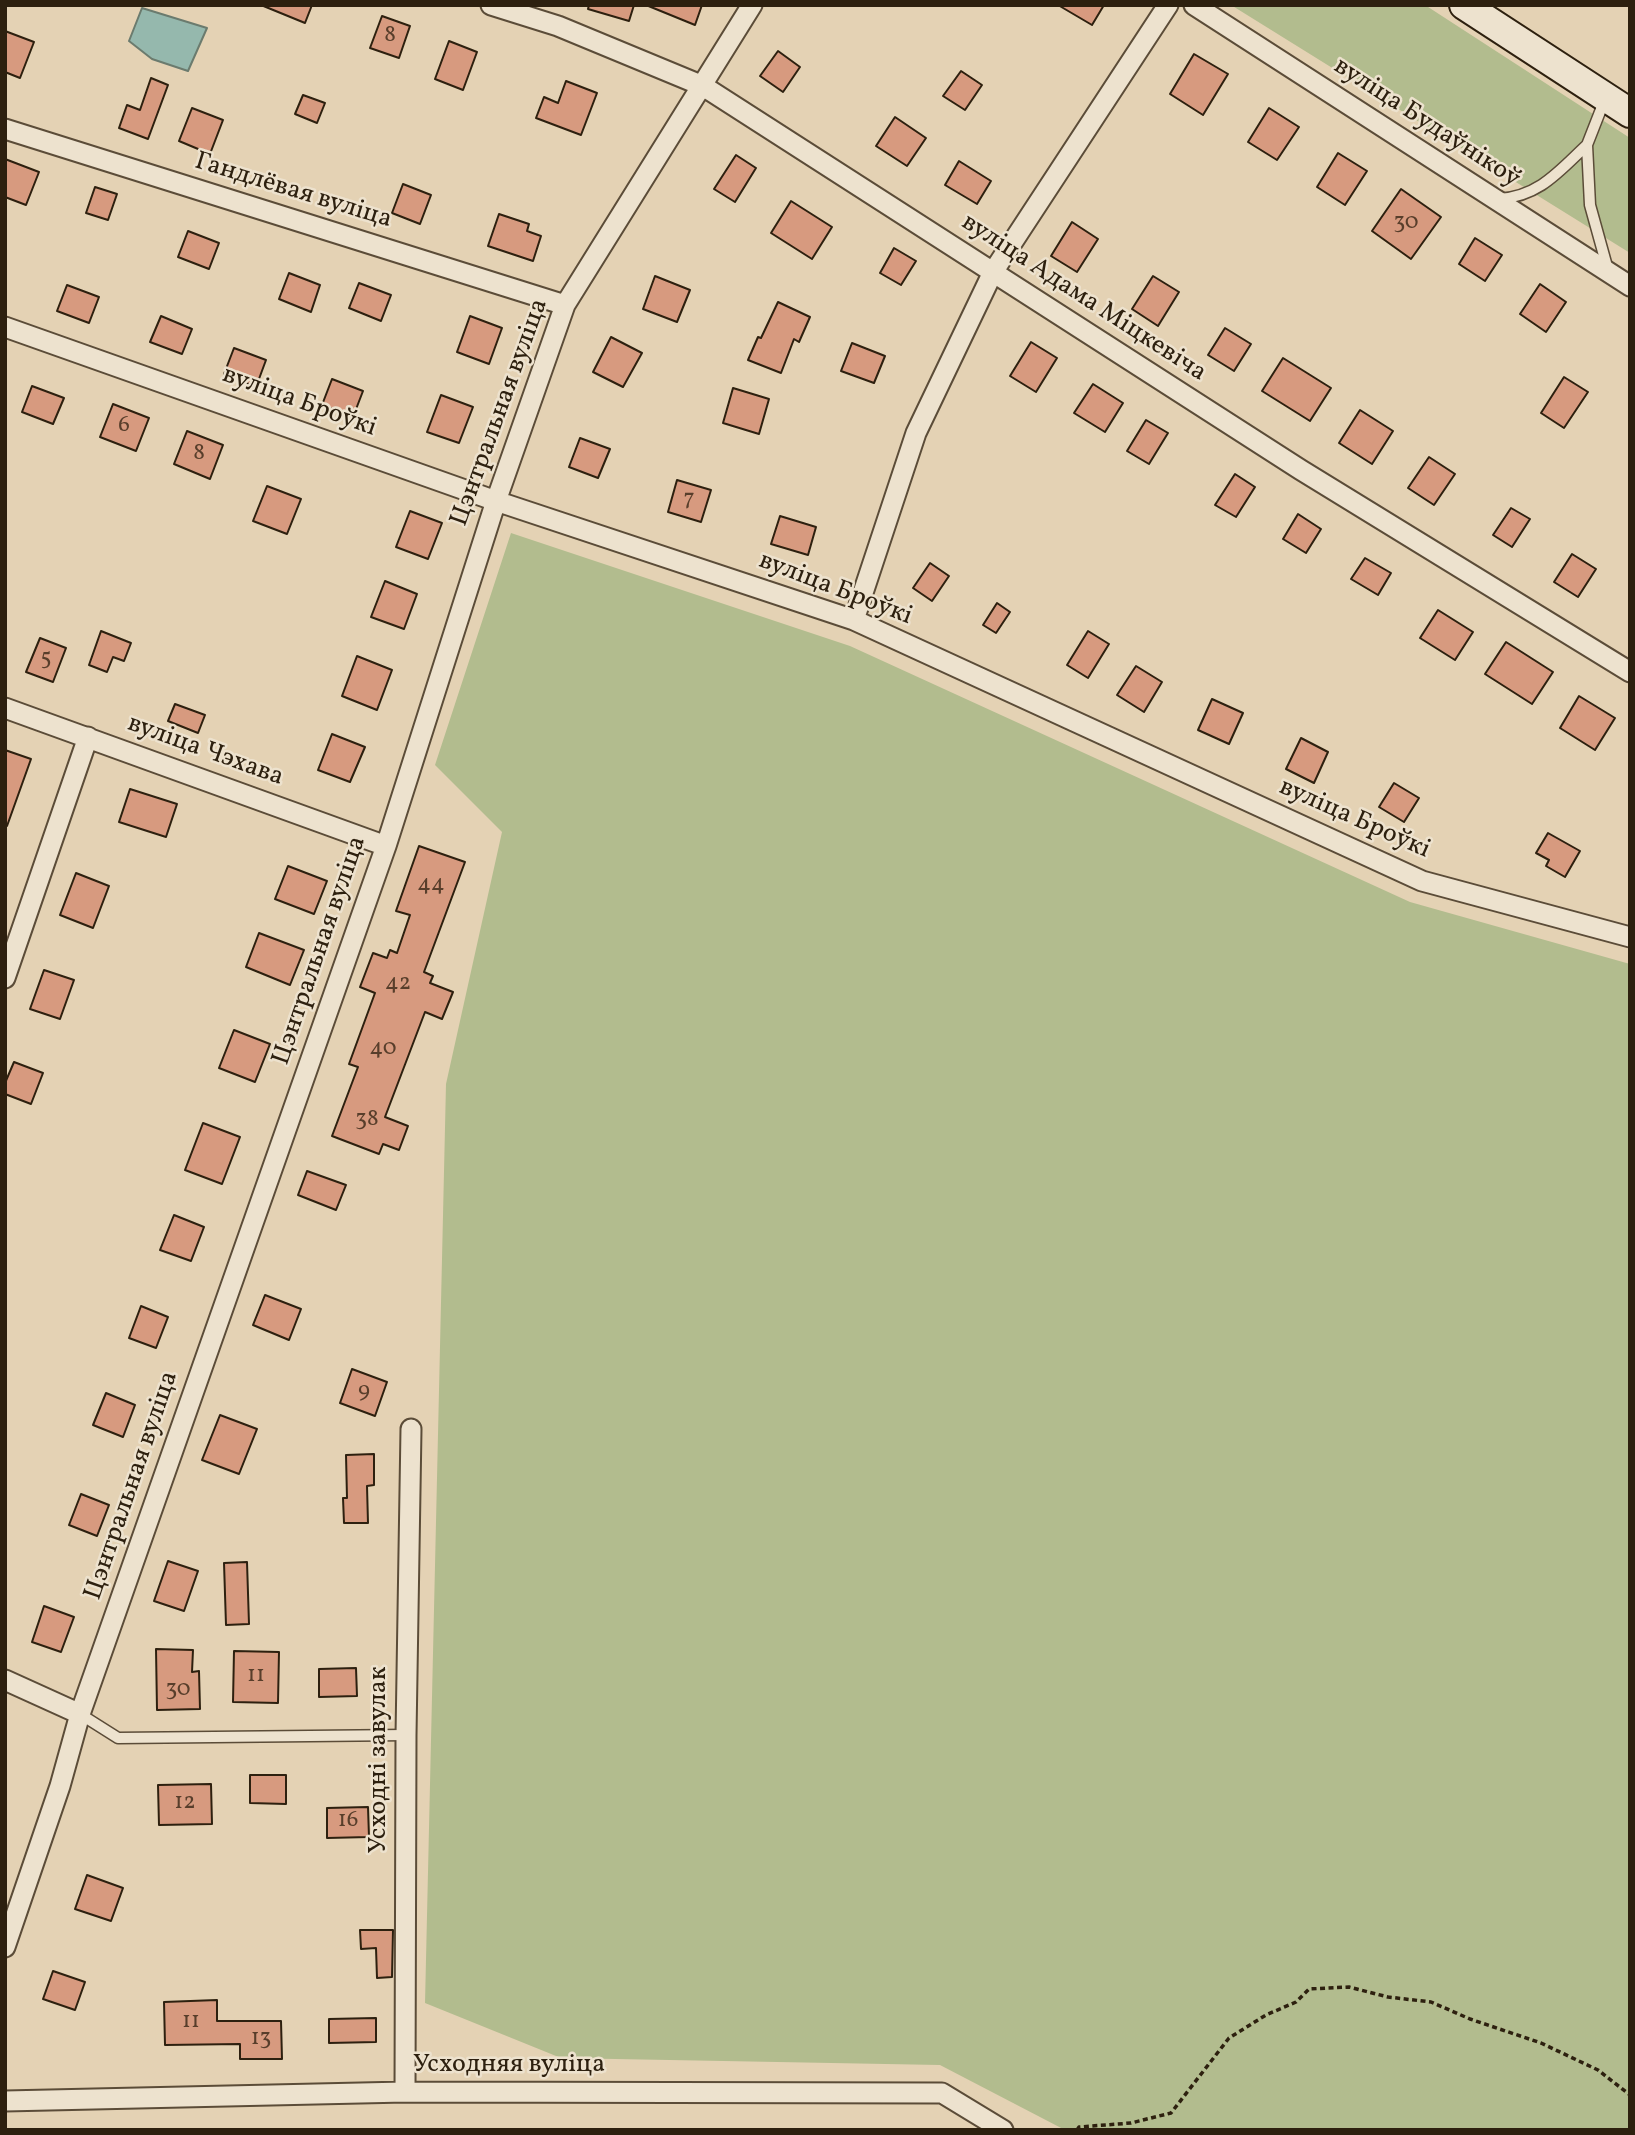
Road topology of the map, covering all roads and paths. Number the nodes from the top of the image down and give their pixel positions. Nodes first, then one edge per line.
1 (491, 5) edge
2 (752, 5) edge
3 (1168, 5) edge
4 (1194, 5) edge
5 (1464, 5) edge
6 (703, 86) junction
7 (1606, 97) junction
8 (1630, 113) edge
9 (5, 129) edge
10 (1587, 145) junction
11 (1495, 199) junction
12 (993, 272) junction
13 (1609, 274) junction
14 (1630, 286) edge
15 (565, 305) junction
16 (5, 327) edge
17 (496, 501) junction
18 (854, 620) junction
19 (1630, 672) edge
20 (5, 708) edge
21 (88, 737) junction
22 (386, 846) junction
23 (1630, 937) edge
24 (5, 978) edge
25 (411, 1429) dead end
26 (5, 1680) edge
27 (80, 1714) junction
28 (406, 1734) junction
29 (5, 1947) edge
30 (405, 2092) junction
31 (1630, 2095) edge
32 (5, 2101) edge
33 (1003, 2130) edge
34 (1077, 2130) edge

1 - 6 street, вуліца Адама Міцкевіча
2 - 6 street, Цэнтральная вуліца
3 - 12 street
4 - 11 street, вуліца Будаўнікоў
5 - 7 street
6 - 12 street, вуліца Адама Міцкевіча
6 - 15 street, Цэнтральная вуліца
7 - 8 street
7 - 10 lane
9 - 15 street, Гандлёвая вуліца
10 - 11 lane
10 - 13 lane
11 - 13 street, вуліца Будаўнікоў
12 - 18 street
12 - 19 street, вуліца Адама Міцкевіча
13 - 14 street, вуліца Будаўнікоў
15 - 17 street, Цэнтральная вуліца
16 - 17 street, вуліца Броўкі
17 - 18 street, вуліца Броўкі
17 - 22 street, Цэнтральная вуліца
18 - 23 street, вуліца Броўкі
20 - 21 street, вуліца Чэхава
21 - 22 street, вуліца Чэхава
21 - 24 street
22 - 27 street, Цэнтральная вуліца
25 - 28 street, Усходні завулак
26 - 27 street
27 - 28 lane
27 - 29 street, Цэнтральная вуліца
28 - 30 street, Усходні завулак
30 - 32 street, Усходняя вуліца
30 - 33 street, Усходняя вуліца
31 - 34 path

